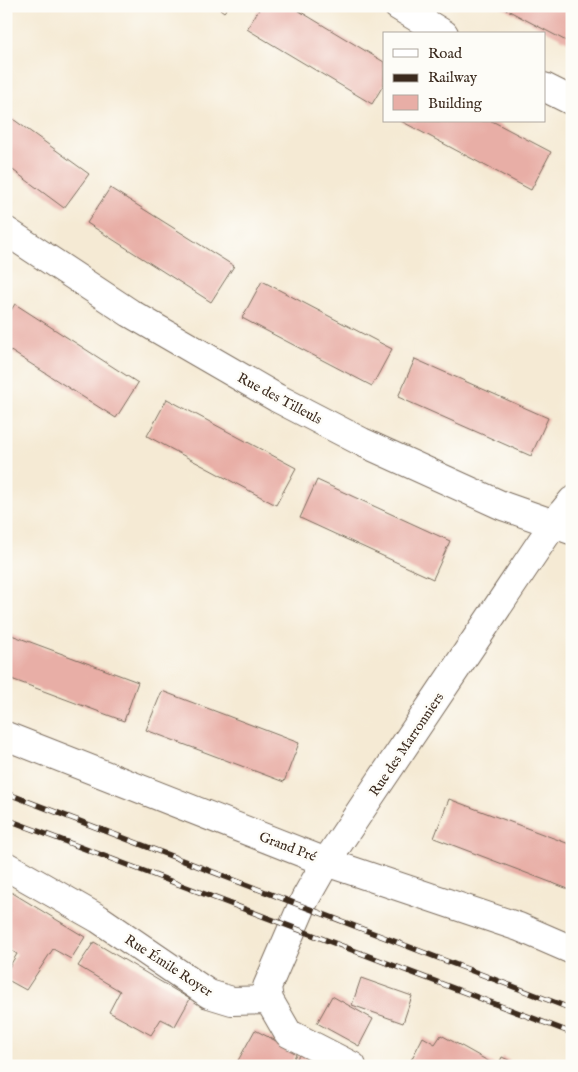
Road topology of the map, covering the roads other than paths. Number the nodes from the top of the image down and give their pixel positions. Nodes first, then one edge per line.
1 (398, 6) edge
2 (441, 32) edge
3 (546, 88) edge
4 (572, 101) edge
5 (6, 231) edge
6 (572, 501) edge
7 (563, 527) edge
8 (6, 736) edge
9 (326, 862) junction
10 (6, 866) edge
11 (572, 950) edge
12 (269, 1000) junction
13 (352, 1066) edge

1 - 2 street
3 - 4 street
5 - 7 street, Rue des Tilleuls
6 - 7 street, Rue des Marronniers
7 - 9 street, Rue des Marronniers
8 - 9 street, Grand Pré
9 - 11 street, Grand Pré
9 - 12 street, Rue des Marronniers
10 - 12 street, Rue Émile Royer
12 - 13 street

